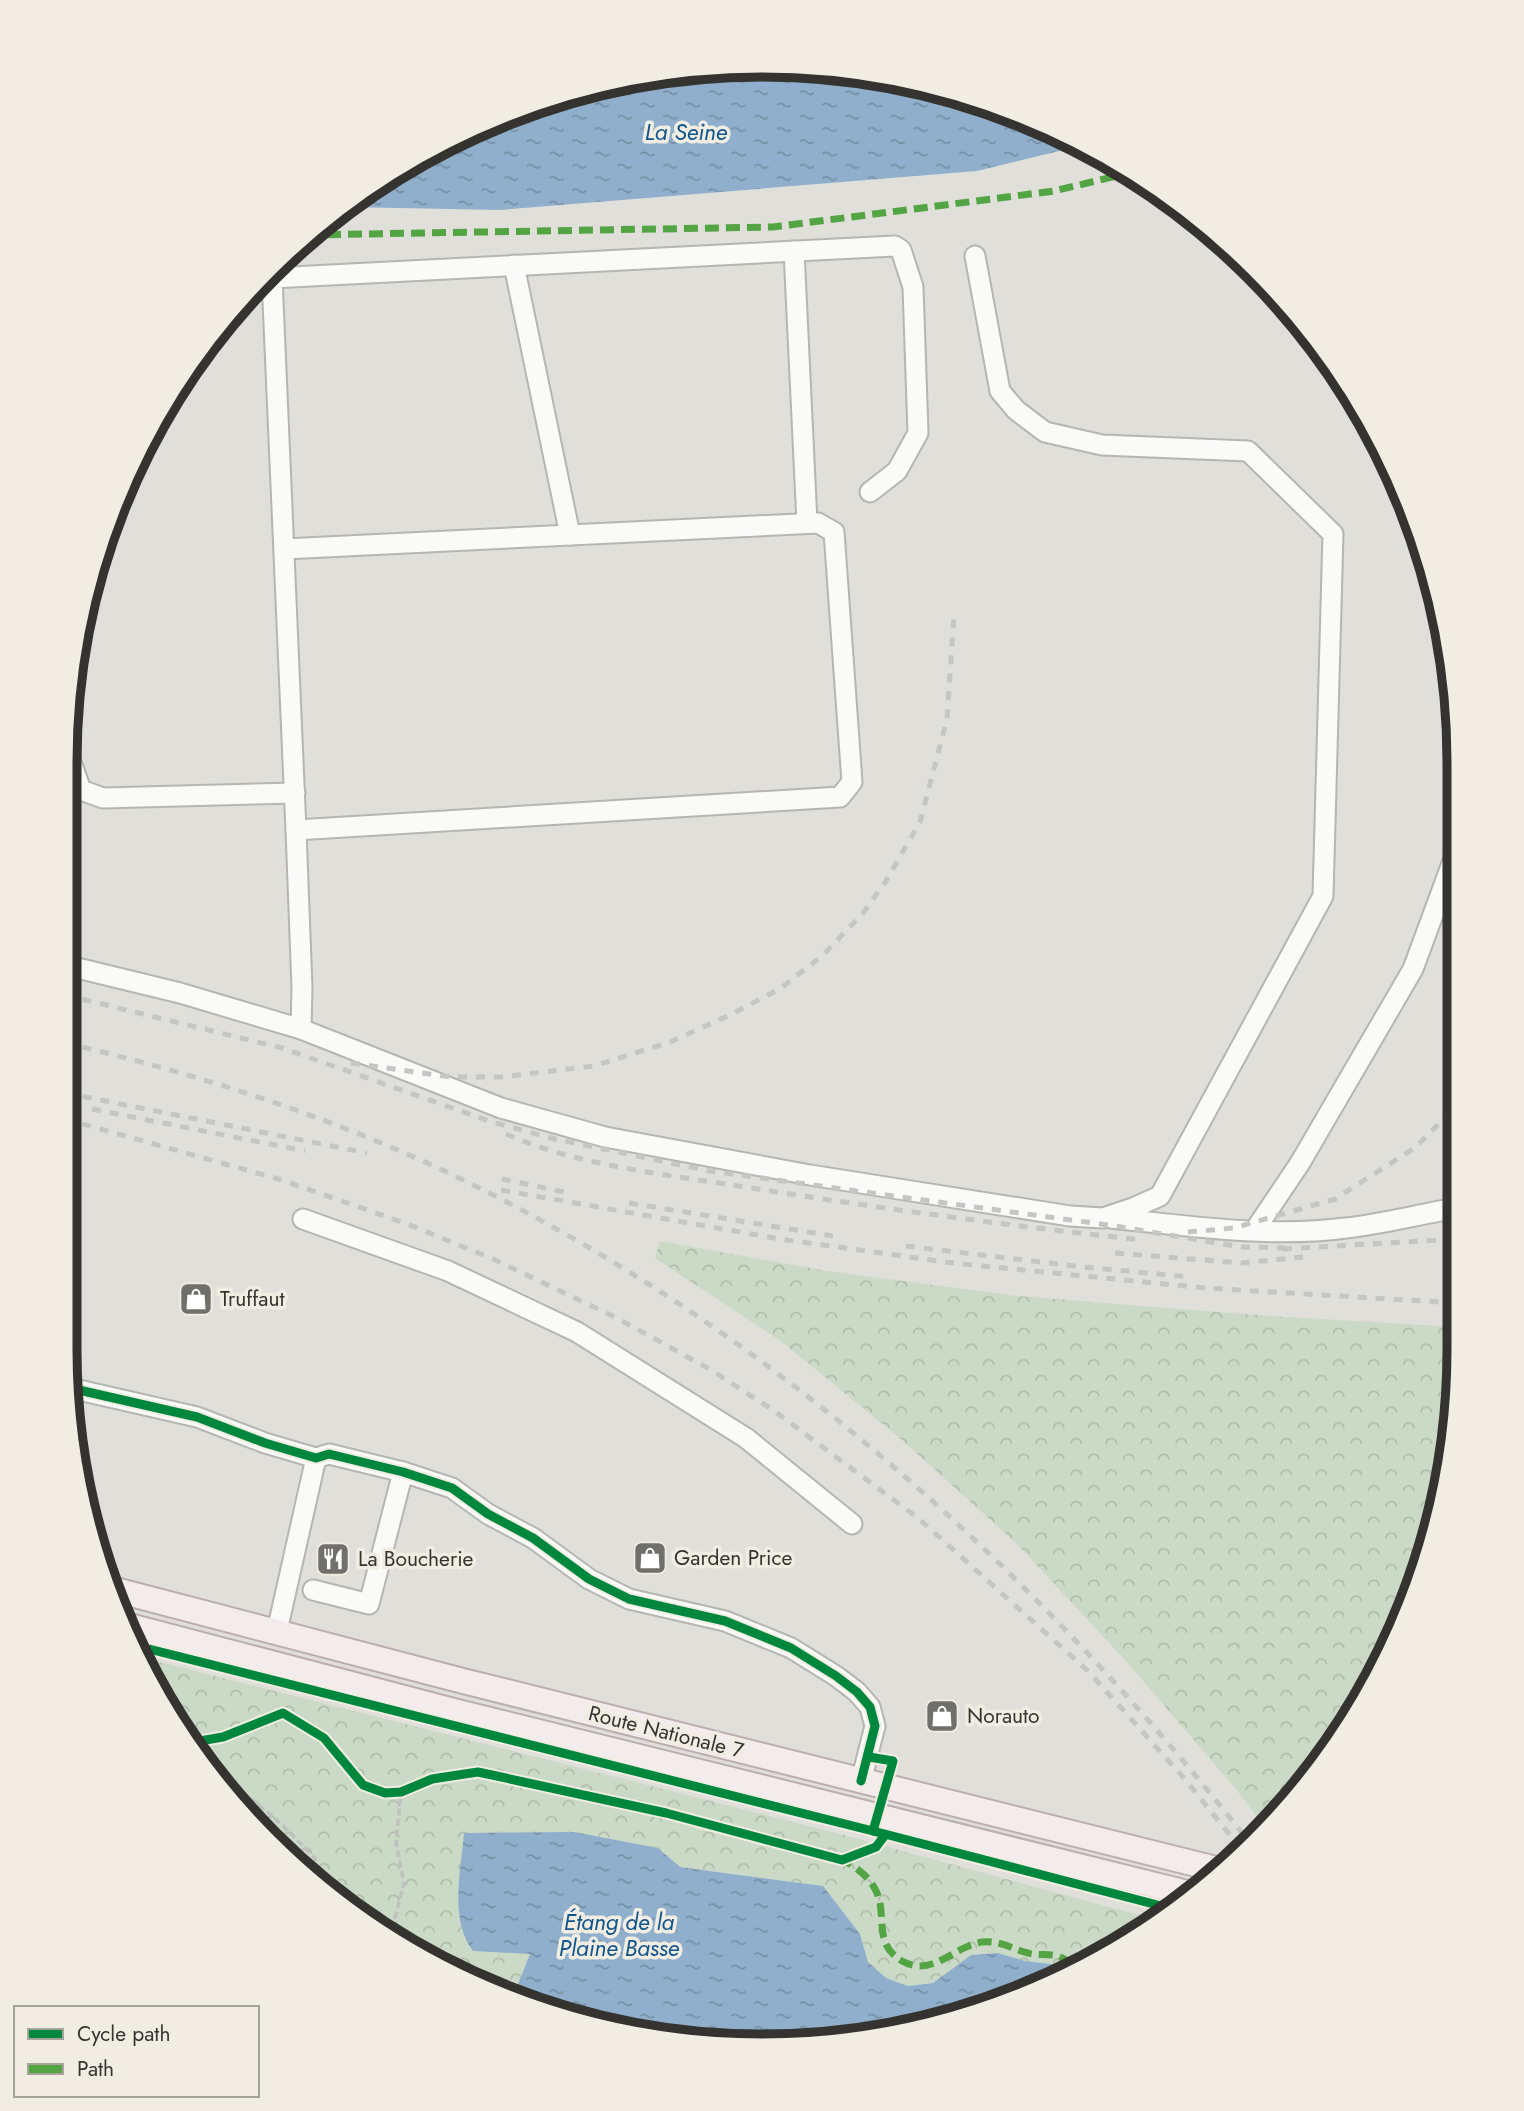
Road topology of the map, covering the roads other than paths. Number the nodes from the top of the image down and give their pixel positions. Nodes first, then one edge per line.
1 (794, 251) junction
2 (975, 256) dead end
3 (514, 265) junction
4 (278, 278) edge
5 (267, 290) edge
6 (870, 492) dead end
7 (807, 523) junction
8 (570, 535) junction
9 (284, 549) junction
10 (77, 779) edge
11 (295, 793) junction
12 (296, 830) junction
13 (1447, 877) edge
14 (77, 968) edge
15 (301, 1030) junction
16 (1447, 1210) edge
17 (1103, 1217) junction
18 (303, 1219) dead end
19 (1255, 1230) junction
20 (78, 1390) edge
21 (316, 1458) junction
22 (403, 1472) junction
23 (852, 1524) dead end
24 (313, 1590) dead end
25 (122, 1591) edge
26 (137, 1628) edge
27 (277, 1631) junction
28 (861, 1781) junction
29 (1211, 1866) edge
30 (1180, 1891) edge

1 - 3 street
1 - 6 street
1 - 7 street
2 - 17 street
3 - 4 street
3 - 8 street
5 - 9 street
7 - 8 street
7 - 12 street
8 - 9 street
9 - 11 street
10 - 11 street
11 - 12 street
12 - 15 street
13 - 19 street
14 - 15 street
15 - 17 street
16 - 19 street
17 - 19 street
18 - 23 street
20 - 21 street
21 - 22 street
21 - 27 street
22 - 24 street
22 - 28 street
25 - 27 main road, Route Nationale 7
26 - 30 main road, Route Nationale 7
27 - 28 main road, Route Nationale 7
28 - 29 main road, Route Nationale 7

